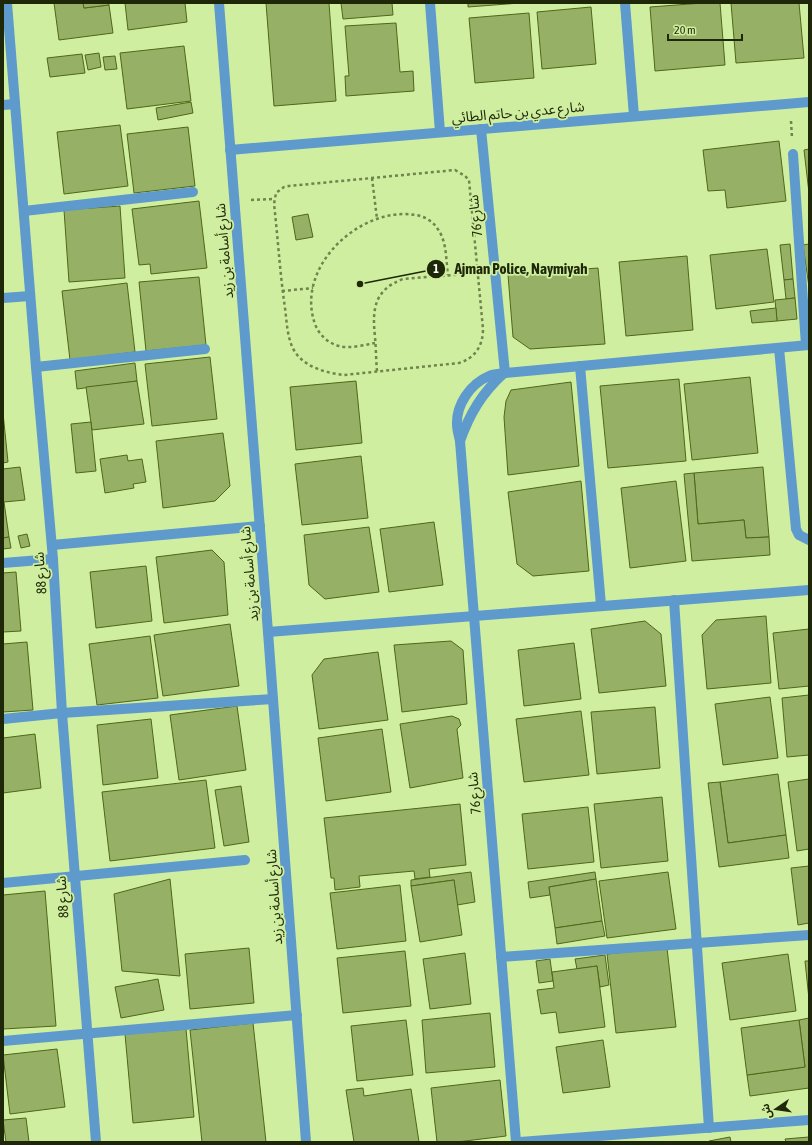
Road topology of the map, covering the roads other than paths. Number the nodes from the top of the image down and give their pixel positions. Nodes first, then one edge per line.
1 (7, 3) edge
2 (219, 3) edge
3 (430, 3) edge
4 (625, 3) edge
5 (809, 102) edge
6 (15, 104) junction
7 (3, 105) edge
8 (634, 116) junction
9 (481, 129) junction
10 (440, 132) junction
11 (230, 150) junction
12 (793, 154) road end
13 (193, 192) dead end
14 (24, 211) junction
15 (30, 296) junction
16 (3, 298) edge
17 (808, 345) edge
18 (779, 348) junction
19 (205, 349) dead end
20 (580, 366) junction
21 (36, 367) junction
22 (505, 373) junction
23 (460, 441) junction
24 (260, 526) junction
25 (809, 540) edge
26 (52, 545) junction
27 (53, 559) junction
28 (3, 563) edge
29 (809, 590) edge
30 (674, 600) junction
31 (601, 606) junction
32 (474, 615) junction
33 (268, 632) junction
34 (273, 699) junction
35 (62, 713) junction
36 (3, 718) edge
37 (245, 860) dead end
38 (75, 876) junction
39 (3, 882) edge
40 (809, 935) edge
41 (697, 943) junction
42 (501, 957) junction
43 (297, 1016) junction
44 (87, 1034) junction
45 (3, 1042) edge
46 (809, 1120) edge
47 (709, 1128) junction
48 (96, 1142) edge
49 (306, 1142) edge
50 (516, 1142) edge
51 (520, 1142) edge

1 - 6 street, شارع 88
2 - 11 street, شارع أسامة بن زيد
3 - 10 street
4 - 8 street
5 - 8 street, شارع عدي بن حاتم الطائي
6 - 7 street
6 - 14 street, شارع 88
8 - 9 street, شارع عدي بن حاتم الطائي
9 - 10 street, شارع عدي بن حاتم الطائي
9 - 22 street, شارع 76
10 - 11 street, شارع عدي بن حاتم الطائي
11 - 24 street, شارع أسامة بن زيد
12 - 17 street
13 - 14 street
14 - 15 street, شارع 88
15 - 16 street
15 - 21 street, شارع 88
17 - 18 street
18 - 20 street
18 - 25 street
19 - 21 street
20 - 22 street
20 - 31 street
21 - 26 street, شارع 88
22 - 23 street, شارع 76
22 - 23 street, شارع 76
23 - 32 street, شارع 76
24 - 26 street
24 - 33 street, شارع أسامة بن زيد
26 - 27 street, شارع 88
27 - 28 street
27 - 35 street, شارع 88
29 - 30 street
30 - 31 street
30 - 41 street
31 - 32 street
32 - 33 street
32 - 42 street, شارع 76
33 - 34 street, شارع أسامة بن زيد
34 - 35 street
34 - 43 street, شارع أسامة بن زيد
35 - 36 street
35 - 38 street, شارع 88
37 - 38 street
38 - 39 street
38 - 44 street, شارع 88
40 - 41 street
41 - 42 street
41 - 47 street
42 - 50 street, شارع 76
43 - 44 street
43 - 49 street, شارع أسامة بن زيد
44 - 45 street
44 - 48 street, شارع 88
46 - 47 street
47 - 51 street

